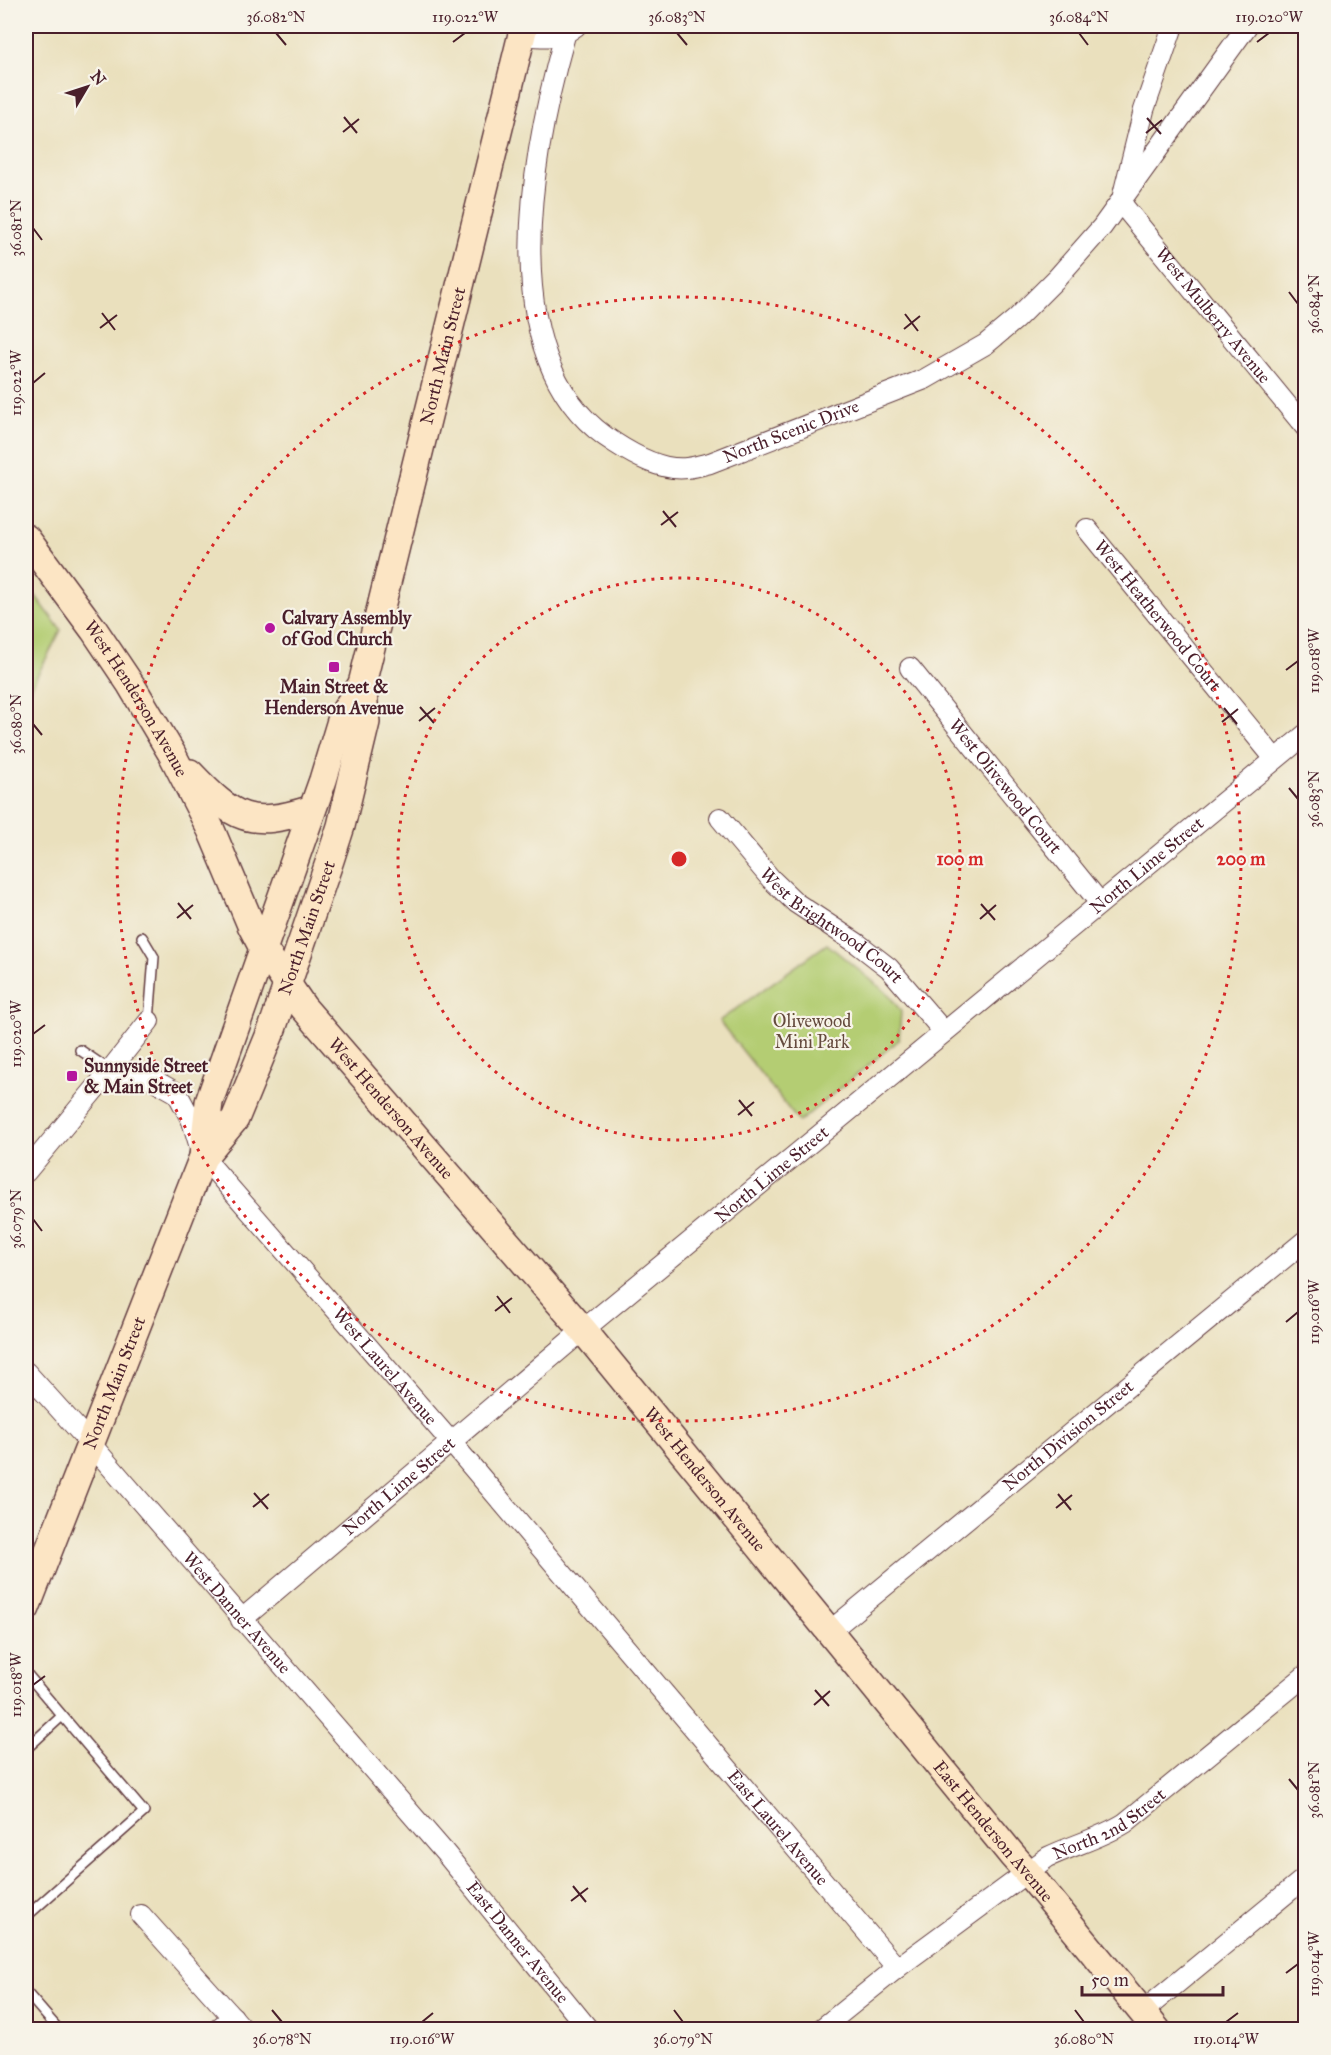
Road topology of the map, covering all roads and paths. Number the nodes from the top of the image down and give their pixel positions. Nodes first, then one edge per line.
1 (1173, 26) edge
2 (1247, 26) edge
3 (522, 30) edge
4 (571, 30) edge
5 (1121, 203) junction
6 (1305, 428) edge
7 (1087, 529) dead end
8 (26, 538) edge
9 (910, 668) dead end
10 (362, 684) junction
11 (1305, 734) edge
12 (172, 754) junction
13 (1275, 759) junction
14 (312, 809) junction
15 (720, 818) dead end
16 (1100, 903) junction
17 (142, 937) dead end
18 (264, 950) junction
19 (286, 985) junction
20 (148, 1021) joint
21 (944, 1032) junction
22 (80, 1050) dead end
23 (107, 1075) junction
24 (203, 1157) junction
25 (26, 1172) edge
26 (1305, 1240) edge
27 (583, 1330) junction
28 (26, 1372) edge
29 (451, 1442) junction
30 (90, 1443) junction
31 (26, 1608) edge
32 (241, 1620) junction
33 (830, 1631) junction
34 (26, 1673) edge
35 (1305, 1675) edge
36 (660, 1689) joint
37 (62, 1716) junction
38 (26, 1749) edge
39 (446, 1854) joint
40 (1028, 1873) junction
41 (1305, 1877) edge
42 (26, 1912) edge
43 (141, 1915) dead end
44 (897, 1968) junction
45 (26, 1992) edge
46 (1149, 2021) edge
47 (239, 2023) edge
48 (59, 2030) edge
49 (218, 2030) edge
50 (589, 2030) edge
51 (820, 2030) edge

1 - 5 street
2 - 5 street, North Scenic Drive
3 - 4 street
3 - 10 main road, North Main Street
4 - 5 street, North Scenic Drive
5 - 6 street, West Mulberry Avenue
7 - 13 street, West Heatherwood Court
8 - 12 main road, West Henderson Avenue
9 - 16 street, West Olivewood Court
10 - 14 main road, North Main Street
10 - 19 main road, North Main Street
11 - 13 street, North Lime Street
12 - 14 main road
12 - 18 main road, West Henderson Avenue
13 - 16 street, North Lime Street
14 - 18 main road, North Main Street
15 - 21 street, West Brightwood Court
16 - 21 street, North Lime Street
17 - 20 lane
18 - 19 main road, West Henderson Avenue
18 - 24 main road, North Main Street
19 - 24 main road, North Main Street
19 - 27 main road, West Henderson Avenue
20 - 23 street
21 - 27 street, North Lime Street
22 - 23 lane
23 - 24 street, West Laurel Avenue
23 - 25 street
24 - 29 street, West Laurel Avenue
24 - 30 main road, North Main Street
26 - 33 street, North Division Street
27 - 29 street, North Lime Street
27 - 33 main road, West Henderson Avenue
28 - 30 street, West Danner Avenue
29 - 32 street, North Lime Street
29 - 36 street, West Laurel Avenue
30 - 31 main road, North Main Street
30 - 32 street, West Danner Avenue
32 - 39 street, West Danner Avenue
33 - 40 main road, East Henderson Avenue
34 - 37 lane
35 - 40 street, North 2nd Street
36 - 44 street, East Laurel Avenue
37 - 38 lane
37 - 42 lane
39 - 50 street, East Danner Avenue
40 - 44 street, North 2nd Street
40 - 46 main road, East Henderson Avenue
41 - 46 street
43 - 47 street
44 - 51 street, North 2nd Street
45 - 48 lane
47 - 49 street

